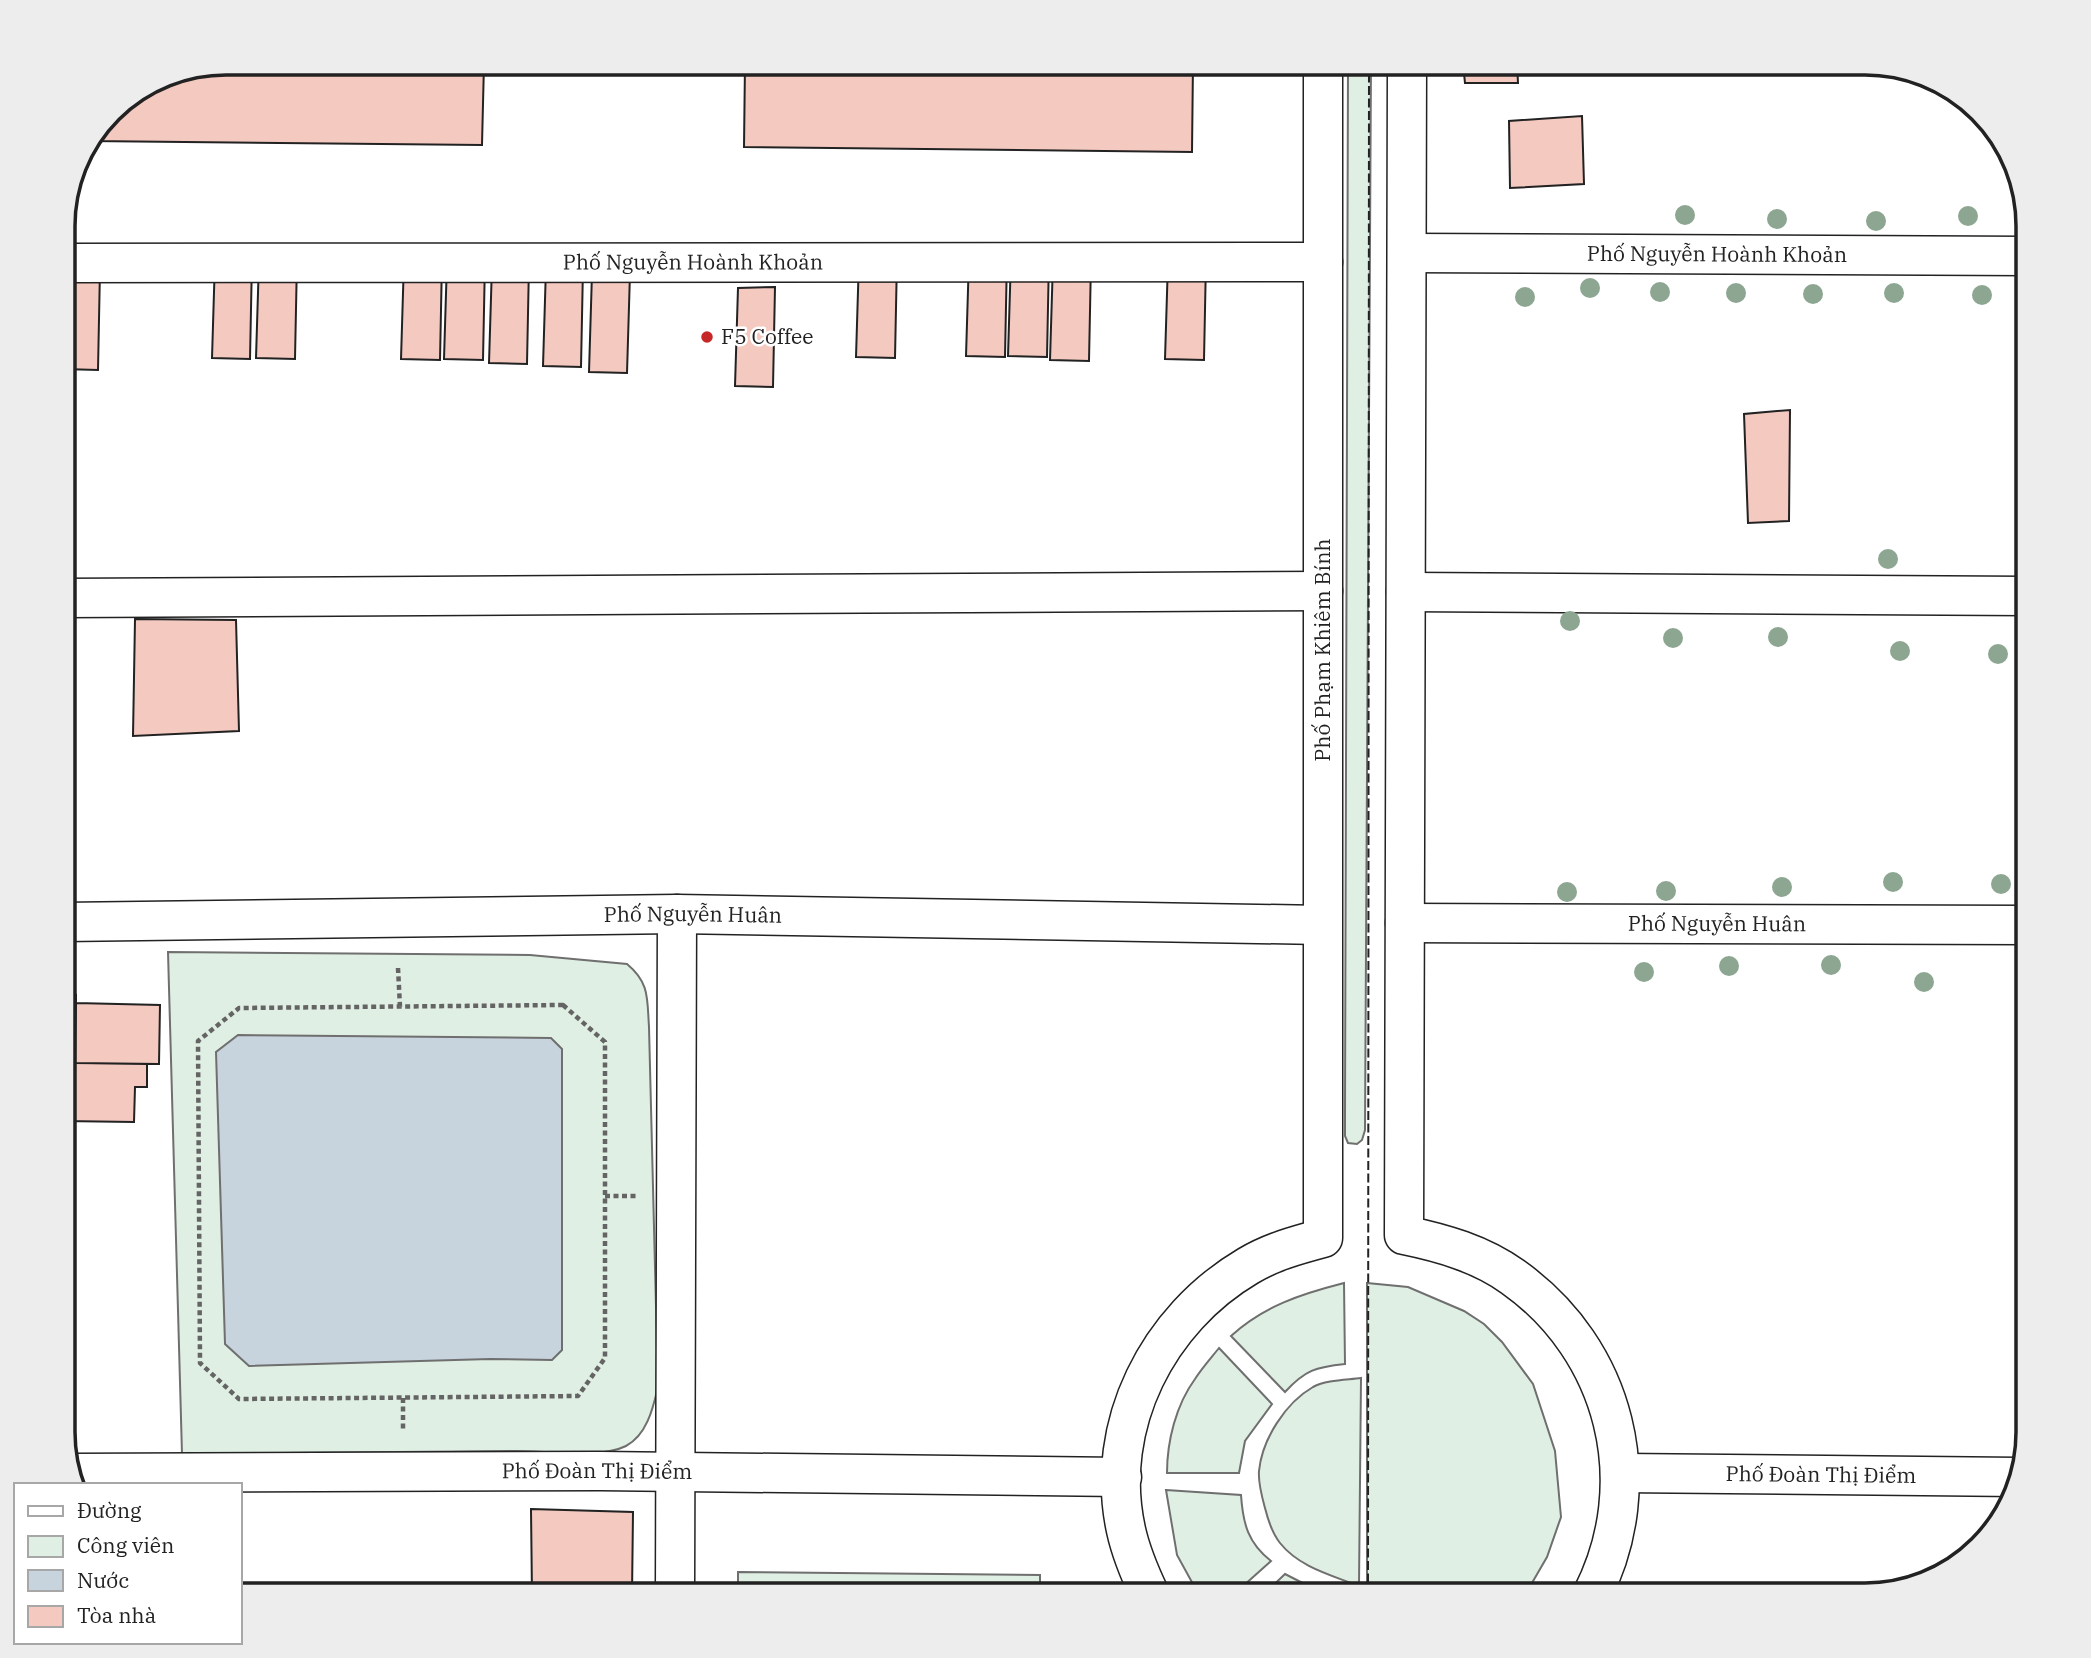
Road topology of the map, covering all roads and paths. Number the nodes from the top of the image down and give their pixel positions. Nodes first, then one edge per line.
1 (1323, 75) edge
2 (1407, 75) edge
3 (1407, 253) junction
4 (2016, 256) edge
5 (1323, 262) junction
6 (76, 263) edge
7 (1323, 591) junction
8 (1406, 592) junction
9 (2016, 596) edge
10 (76, 598) edge
11 (677, 914) junction
12 (76, 922) edge
13 (1405, 923) junction
14 (1322, 925) junction
15 (2016, 925) edge
16 (398, 968) dead end
17 (400, 1007) junction
18 (605, 1196) junction
19 (640, 1196) dead end
20 (403, 1398) junction
21 (403, 1438) dead end
22 (676, 1472) junction
23 (81, 1473) edge
24 (1621, 1473) junction
25 (1122, 1477) junction
26 (2009, 1477) edge
27 (675, 1583) edge
28 (1144, 1583) edge
29 (1597, 1583) edge

1 - 5 street, Phố Phạm Khiêm Bính
2 - 3 street
3 - 4 street, Phố Nguyễn Hoành Khoản
3 - 8 street
5 - 6 street, Phố Nguyễn Hoành Khoản
5 - 7 street, Phố Phạm Khiêm Bính
7 - 10 street
7 - 14 street, Phố Phạm Khiêm Bính
8 - 9 street
8 - 13 street
11 - 12 street, Phố Nguyễn Huân
11 - 14 street, Phố Nguyễn Huân
11 - 22 street
13 - 15 street, Phố Nguyễn Huân
13 - 24 street
14 - 25 street, Phố Phạm Khiêm Bính
16 - 17 path
17 - 18 path
17 - 20 path
18 - 19 path
18 - 20 path
20 - 21 path
22 - 23 street, Phố Đoàn Thị Điểm
22 - 25 street, Phố Đoàn Thị Điểm
22 - 27 street
24 - 26 street, Phố Đoàn Thị Điểm
24 - 29 street
25 - 28 street

